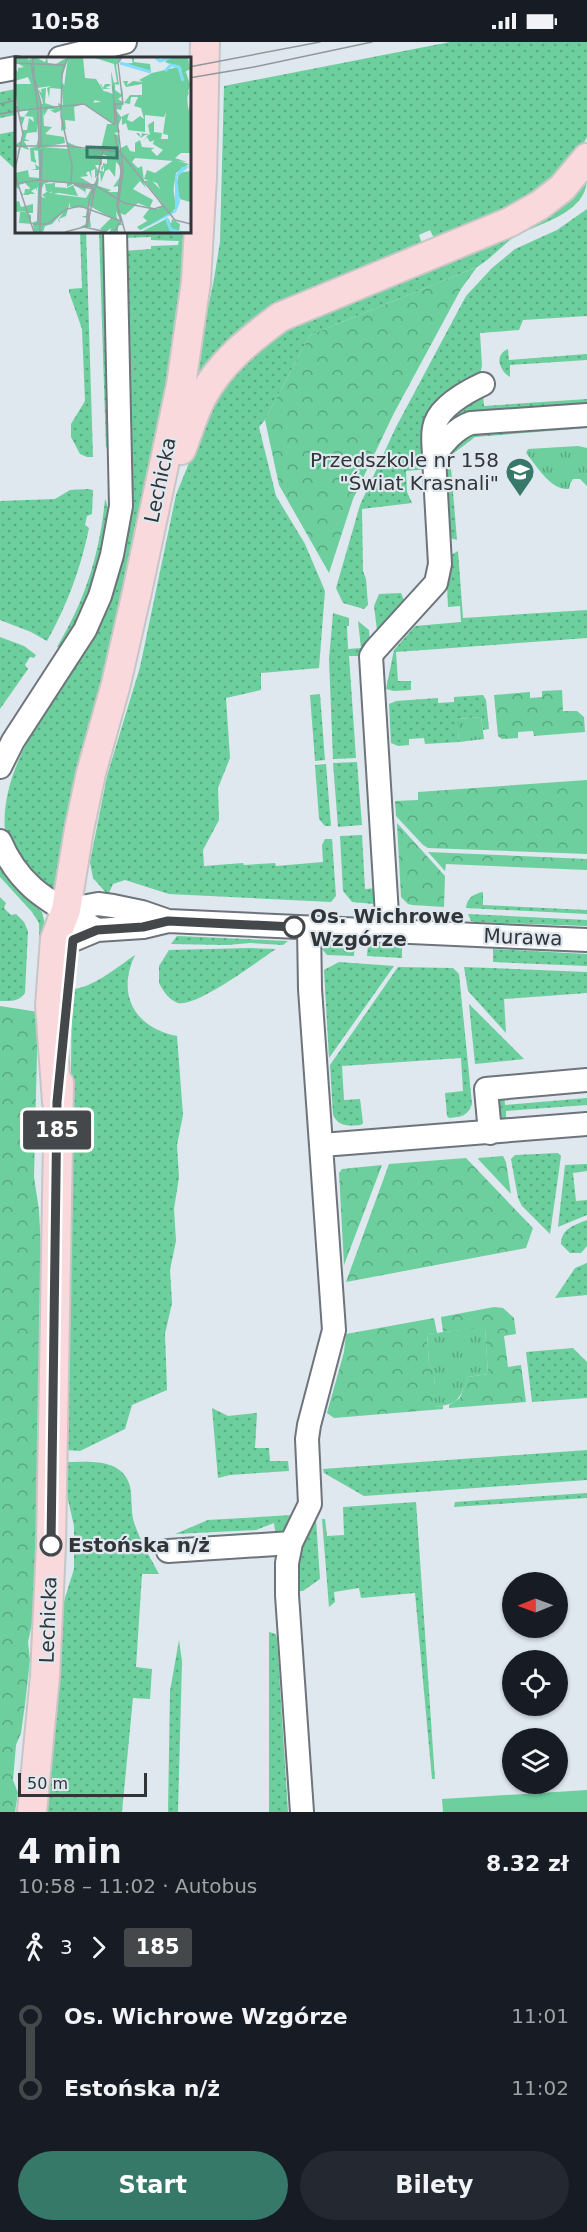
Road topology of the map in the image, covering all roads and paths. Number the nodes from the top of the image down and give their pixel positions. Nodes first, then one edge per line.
1 (205, 42) edge
2 (116, 47) edge
3 (65, 57) edge
4 (15, 68) edge
5 (0, 71) edge
6 (587, 158) edge
7 (115, 232) edge
8 (483, 384) dead end
9 (587, 415) edge
10 (434, 457) junction
11 (151, 524) junction
12 (0, 767) edge
13 (0, 841) edge
14 (66, 910) junction
15 (168, 921) junction
16 (309, 928) junction
17 (388, 931) junction
18 (85, 935) junction
19 (587, 940) edge
20 (587, 1080) edge
21 (57, 1102) junction
22 (587, 1124) edge
23 (490, 1132) junction
24 (322, 1145) junction
25 (291, 1543) junction
26 (168, 1551) dead end
27 (32, 1812) edge
28 (302, 1812) edge

1 - 11 main road, Lechicka
2 - 3 street
4 - 5 street
6 - 11 main road
7 - 12 street, Lechicka
8 - 10 street
9 - 10 street
10 - 17 street
11 - 14 main road, Lechicka
13 - 14 street
14 - 15 street, Murawa
14 - 18 main road, Lechicka
14 - 21 main road, Lechicka
15 - 16 street, Murawa
15 - 18 street, Murawa
16 - 17 street, Murawa
16 - 24 street
17 - 19 street, Murawa
18 - 21 main road, Lechicka
20 - 23 street
21 - 27 main road, Lechicka
22 - 23 street
23 - 24 street
24 - 25 street
25 - 26 street
25 - 28 street

